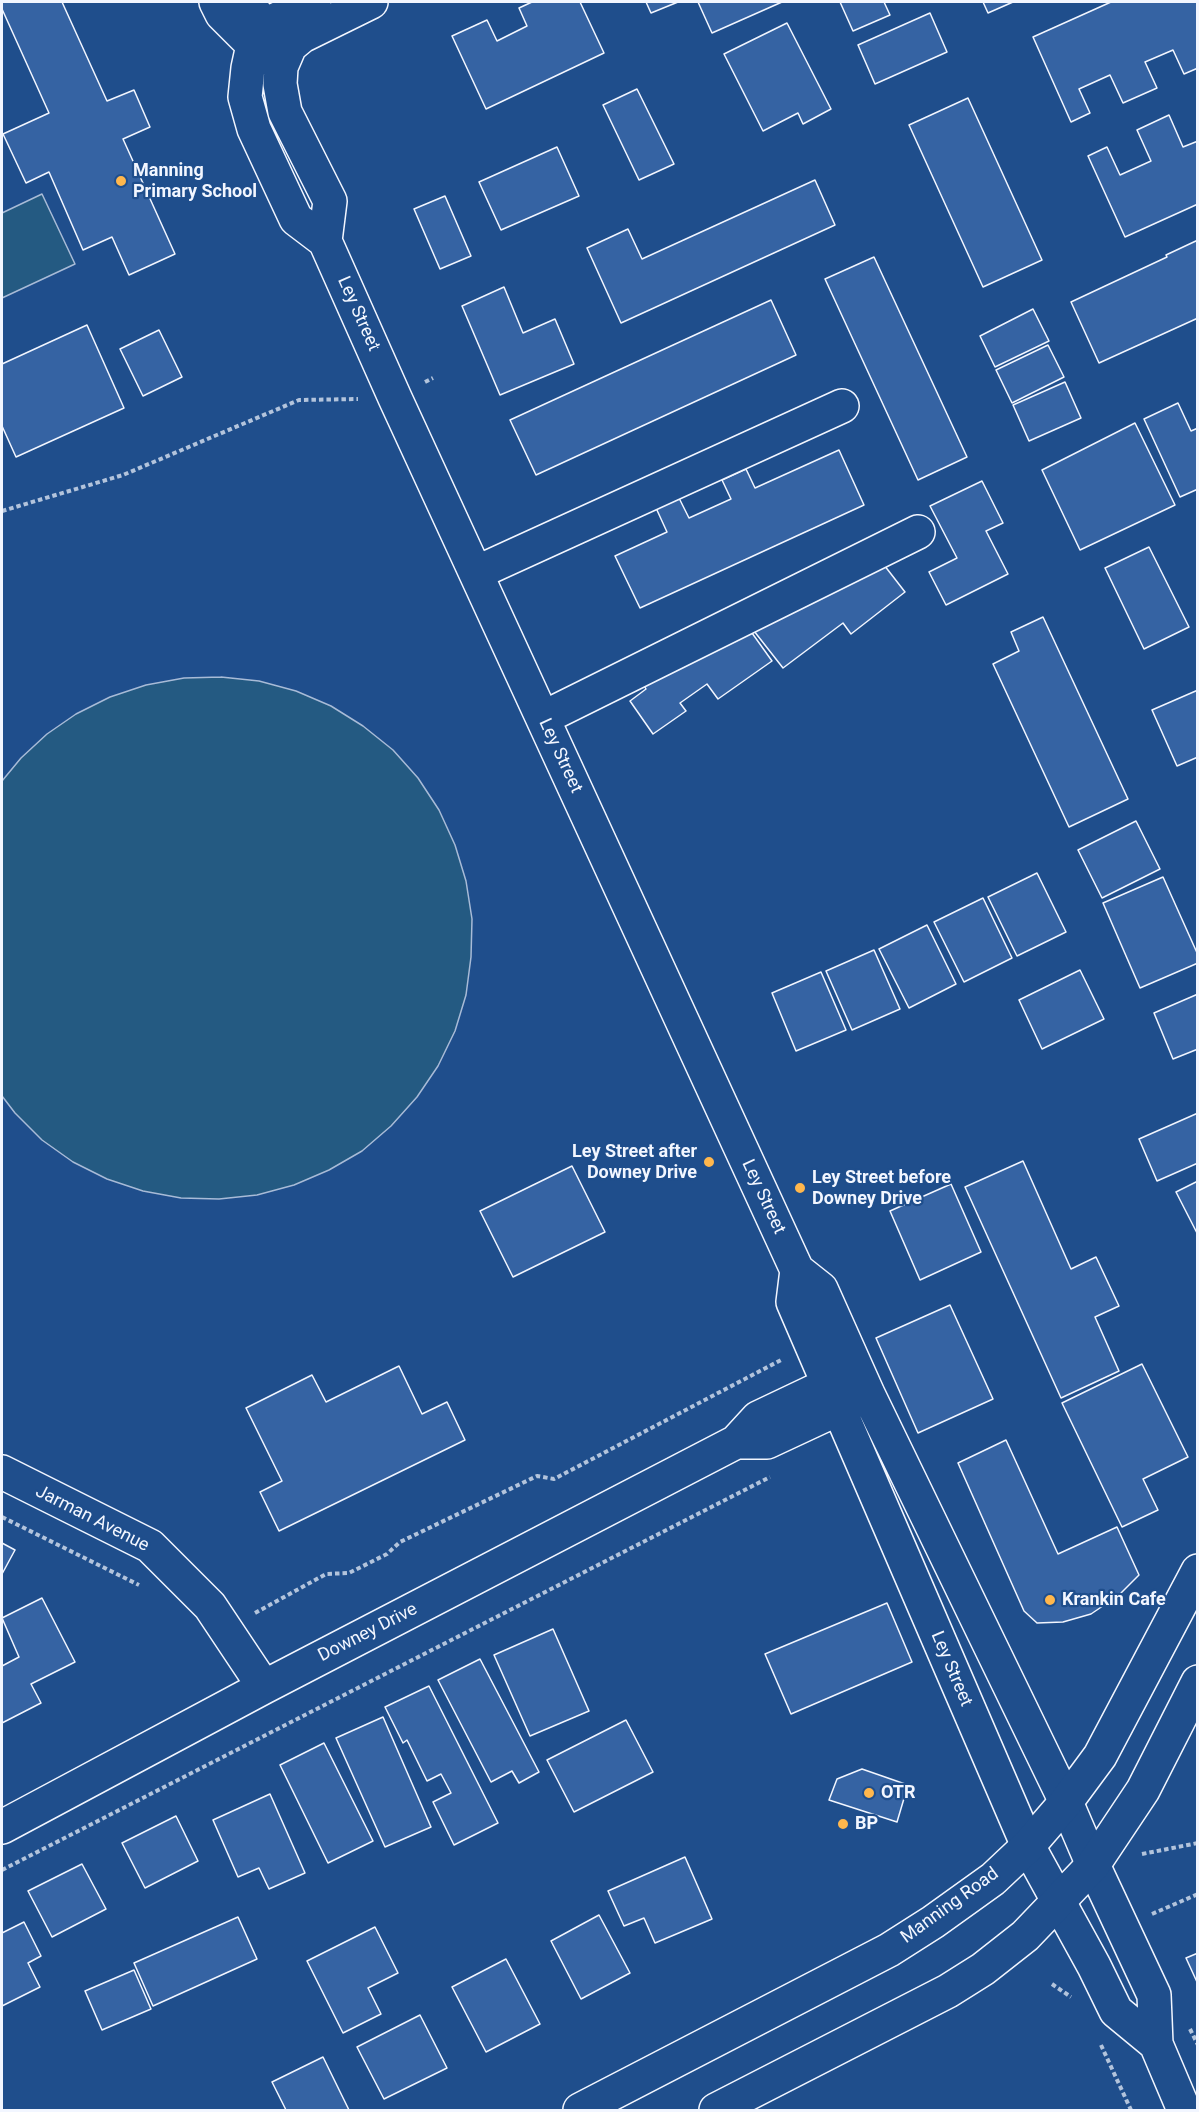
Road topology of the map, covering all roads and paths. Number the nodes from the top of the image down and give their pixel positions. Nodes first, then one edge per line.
1 (216, 2) edge
2 (247, 2) edge
3 (314, 2) edge
4 (371, 2) edge
5 (272, 46) junction
6 (395, 398) junction
7 (842, 406) dead end
8 (2, 511) edge
9 (918, 532) dead end
10 (476, 573) junction
11 (543, 718) junction
12 (781, 1360) dead end
13 (848, 1389) junction
14 (2, 1472) edge
15 (779, 1473) dead end
16 (2, 1517) edge
17 (1197, 1571) edge
18 (141, 1586) dead end
19 (226, 1629) junction
20 (1197, 1682) edge
21 (264, 1687) junction
22 (1066, 1802) junction
23 (2, 1827) edge
24 (1197, 1844) edge
25 (1028, 1846) junction
26 (1131, 1856) dead end
27 (1093, 1865) junction
28 (2, 1870) edge
29 (1197, 1894) edge
30 (1058, 1901) junction
31 (1150, 1915) dead end
32 (1155, 2044) junction
33 (580, 2110) edge
34 (716, 2110) edge
35 (1184, 2110) edge

1 - 5 street
2 - 5 street
3 - 5 street
4 - 5 street
5 - 6 street, Ley Street
6 - 8 path
6 - 10 street, Ley Street
7 - 10 street
9 - 11 street
10 - 11 street, Ley Street
11 - 13 street, Ley Street
12 - 19 path
13 - 21 street, Downey Drive
13 - 22 street, Ley Street
13 - 25 street, Ley Street
14 - 19 street, Jarman Avenue
15 - 28 path
16 - 18 path
17 - 22 street, Manning Road
19 - 21 street, Jarman Avenue
20 - 27 street
21 - 23 street, Downey Drive
22 - 25 street, Manning Road
22 - 27 street, Ley Street
24 - 26 path
25 - 30 street, Ley Street
25 - 33 street, Manning Road
27 - 30 street
27 - 32 street, Ley Street
29 - 31 path
30 - 32 street, Ley Street
30 - 34 street
32 - 35 street, Ley Street

